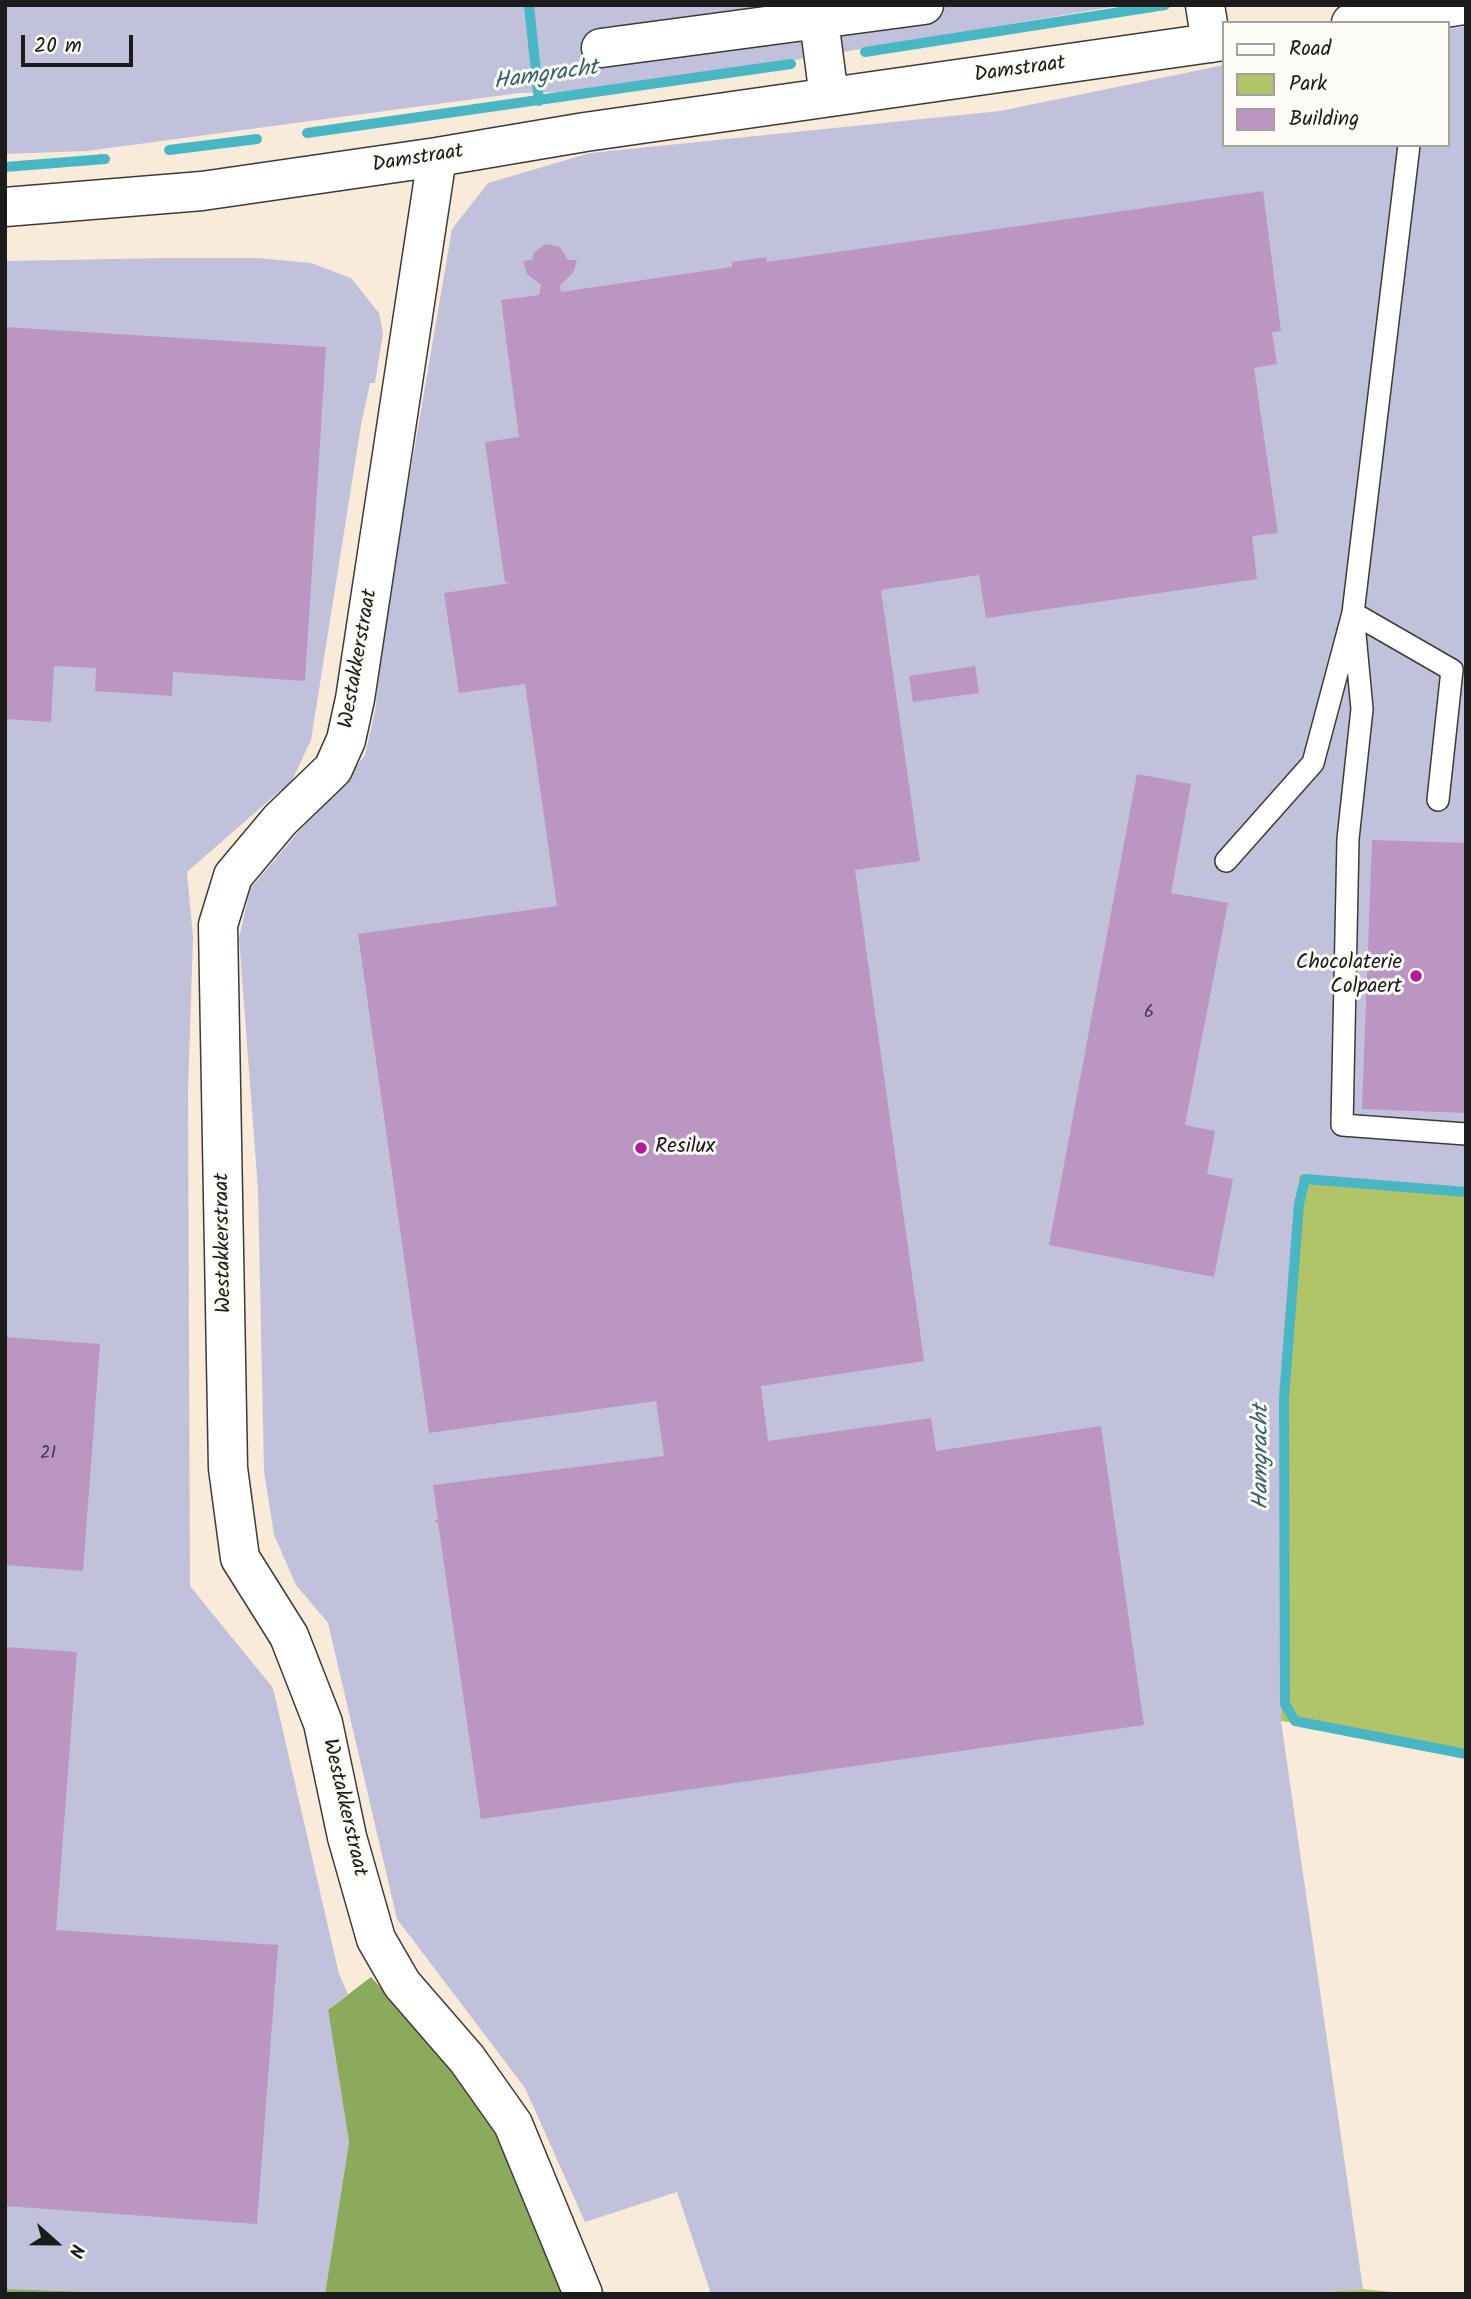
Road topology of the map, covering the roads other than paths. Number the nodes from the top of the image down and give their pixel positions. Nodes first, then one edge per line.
1 (924, 5) edge
2 (1205, 5) edge
3 (1464, 5) edge
4 (818, 13) edge
5 (1426, 17) edge
6 (1376, 21) edge
7 (1217, 42) edge
8 (601, 48) dead end
9 (830, 97) junction
10 (1409, 147) edge
11 (437, 158) junction
12 (5, 207) edge
13 (1353, 613) junction
14 (1438, 800) dead end
15 (1226, 860) dead end
16 (1466, 1134) edge
17 (583, 2294) edge

1 - 4 street
2 - 7 street, Damstraat
3 - 5 street
4 - 8 street
4 - 9 street
5 - 6 street
7 - 9 street, Damstraat
9 - 11 street, Damstraat
10 - 13 lane
11 - 12 street, Damstraat
11 - 17 street, Westakkerstraat
13 - 14 lane
13 - 15 lane
13 - 16 lane

